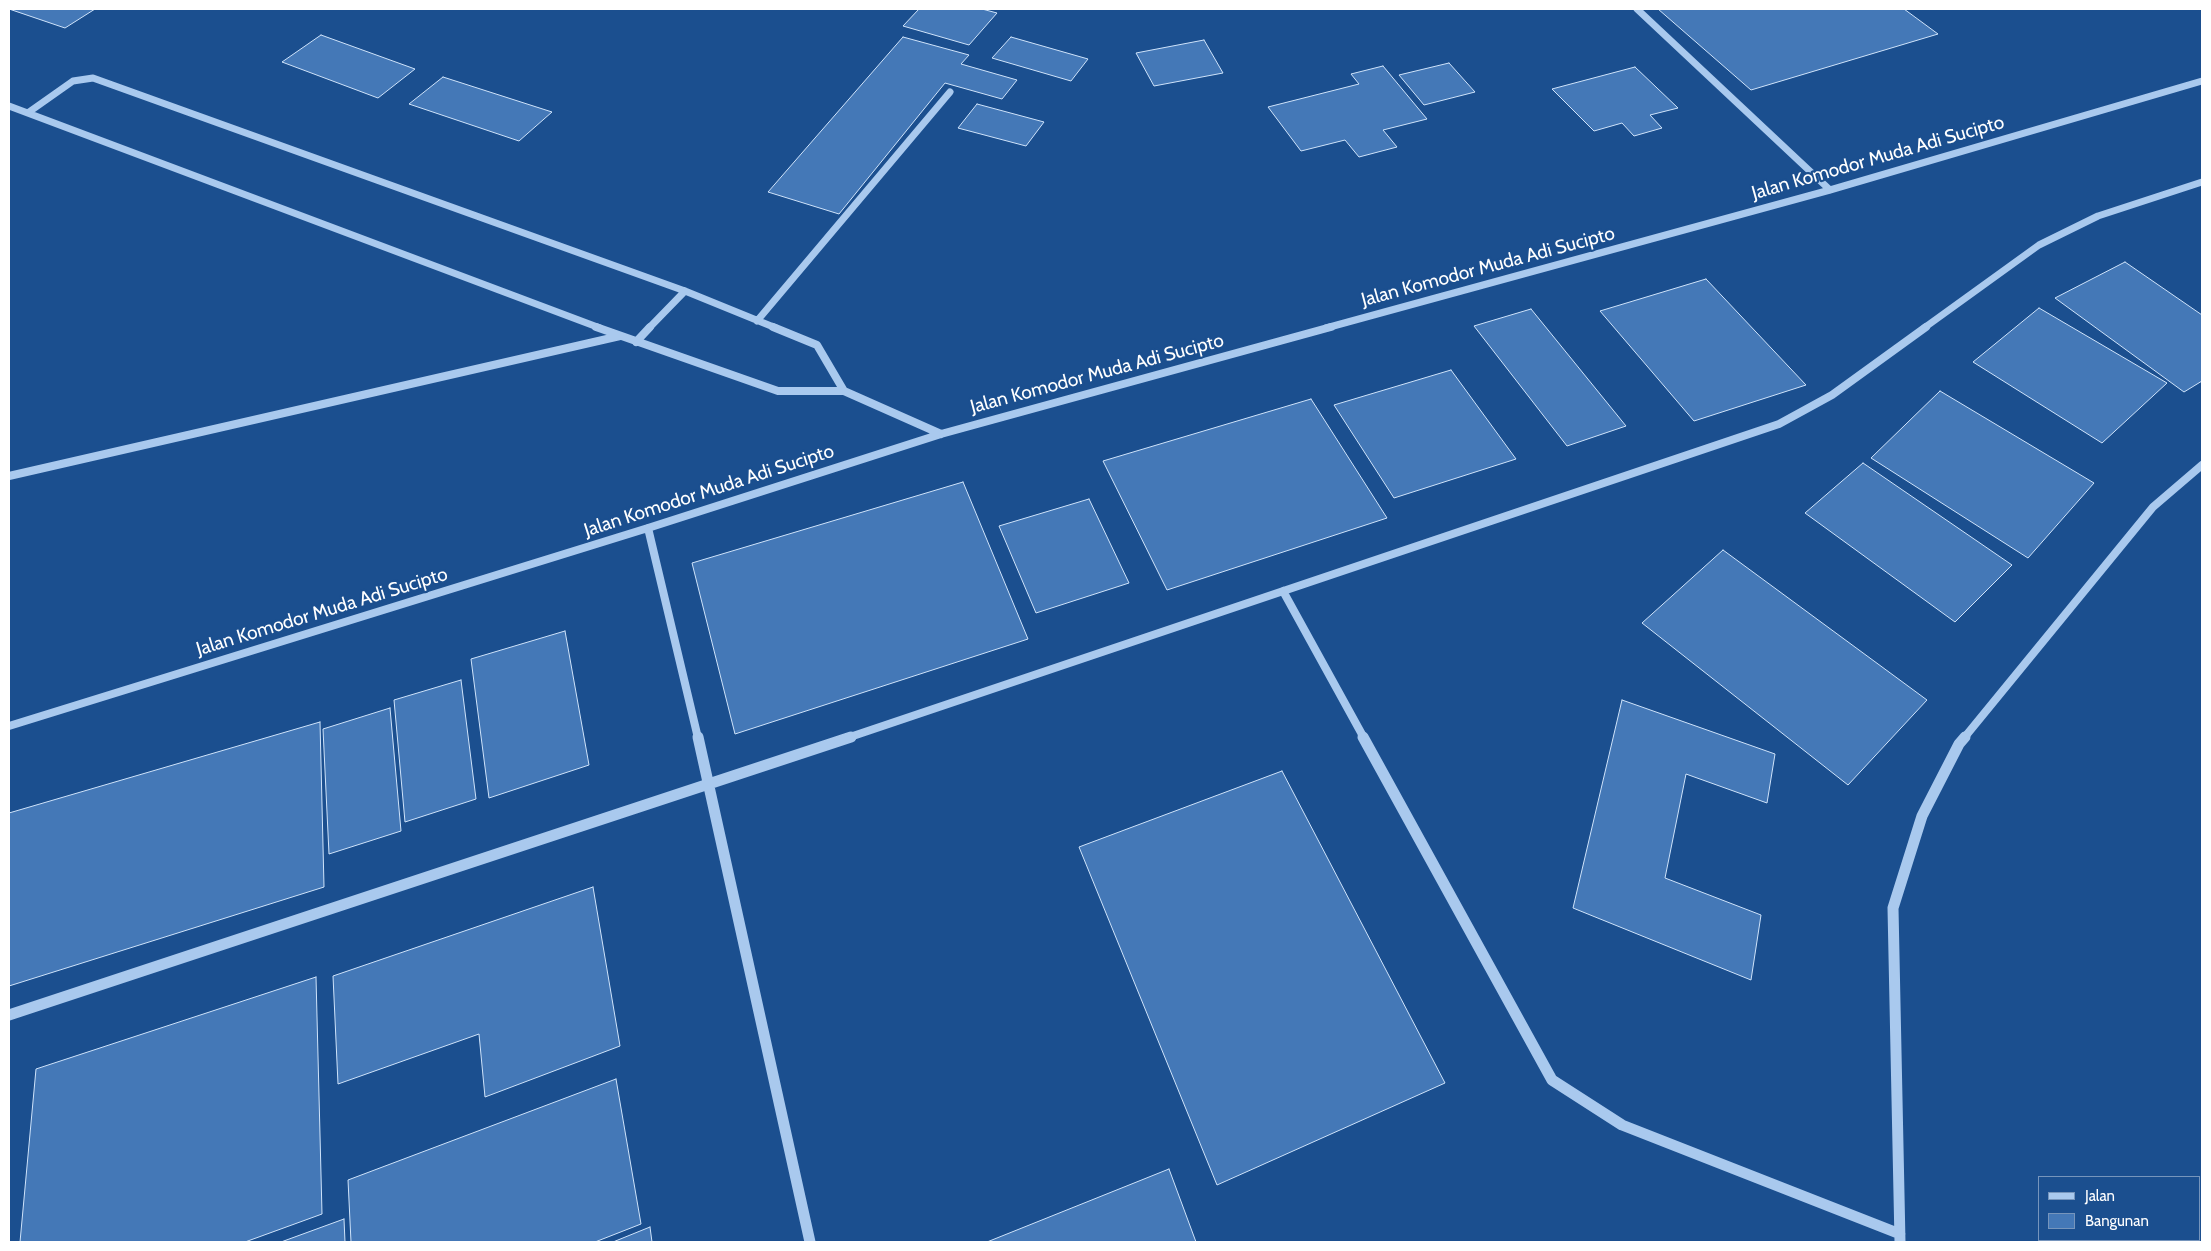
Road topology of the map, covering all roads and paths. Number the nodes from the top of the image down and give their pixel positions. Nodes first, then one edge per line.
1 (1637, 9) edge
2 (2202, 80) edge
3 (950, 92) dead end
4 (9, 106) edge
5 (29, 112) junction
6 (2202, 182) edge
7 (1830, 190) junction
8 (685, 291) junction
9 (757, 321) junction
10 (620, 336) junction
11 (636, 342) junction
12 (844, 391) junction
13 (941, 434) junction
14 (2202, 465) edge
15 (9, 476) edge
16 (648, 528) junction
17 (1283, 591) junction
18 (9, 726) edge
19 (709, 785) junction
20 (9, 1015) edge
21 (1900, 1238) edge
22 (810, 1242) edge

1 - 7 street
2 - 7 street, Jalan Komodor Muda Adi Sucipto
3 - 9 street
4 - 5 street
5 - 8 street
5 - 10 street
6 - 17 street
7 - 13 street, Jalan Komodor Muda Adi Sucipto
8 - 9 street
8 - 11 street
9 - 12 street
10 - 11 street
10 - 15 street
11 - 12 street
12 - 13 street
13 - 16 street, Jalan Komodor Muda Adi Sucipto
14 - 21 street
16 - 18 street, Jalan Komodor Muda Adi Sucipto
16 - 19 street
17 - 19 street
17 - 21 street
19 - 20 street
19 - 22 street

